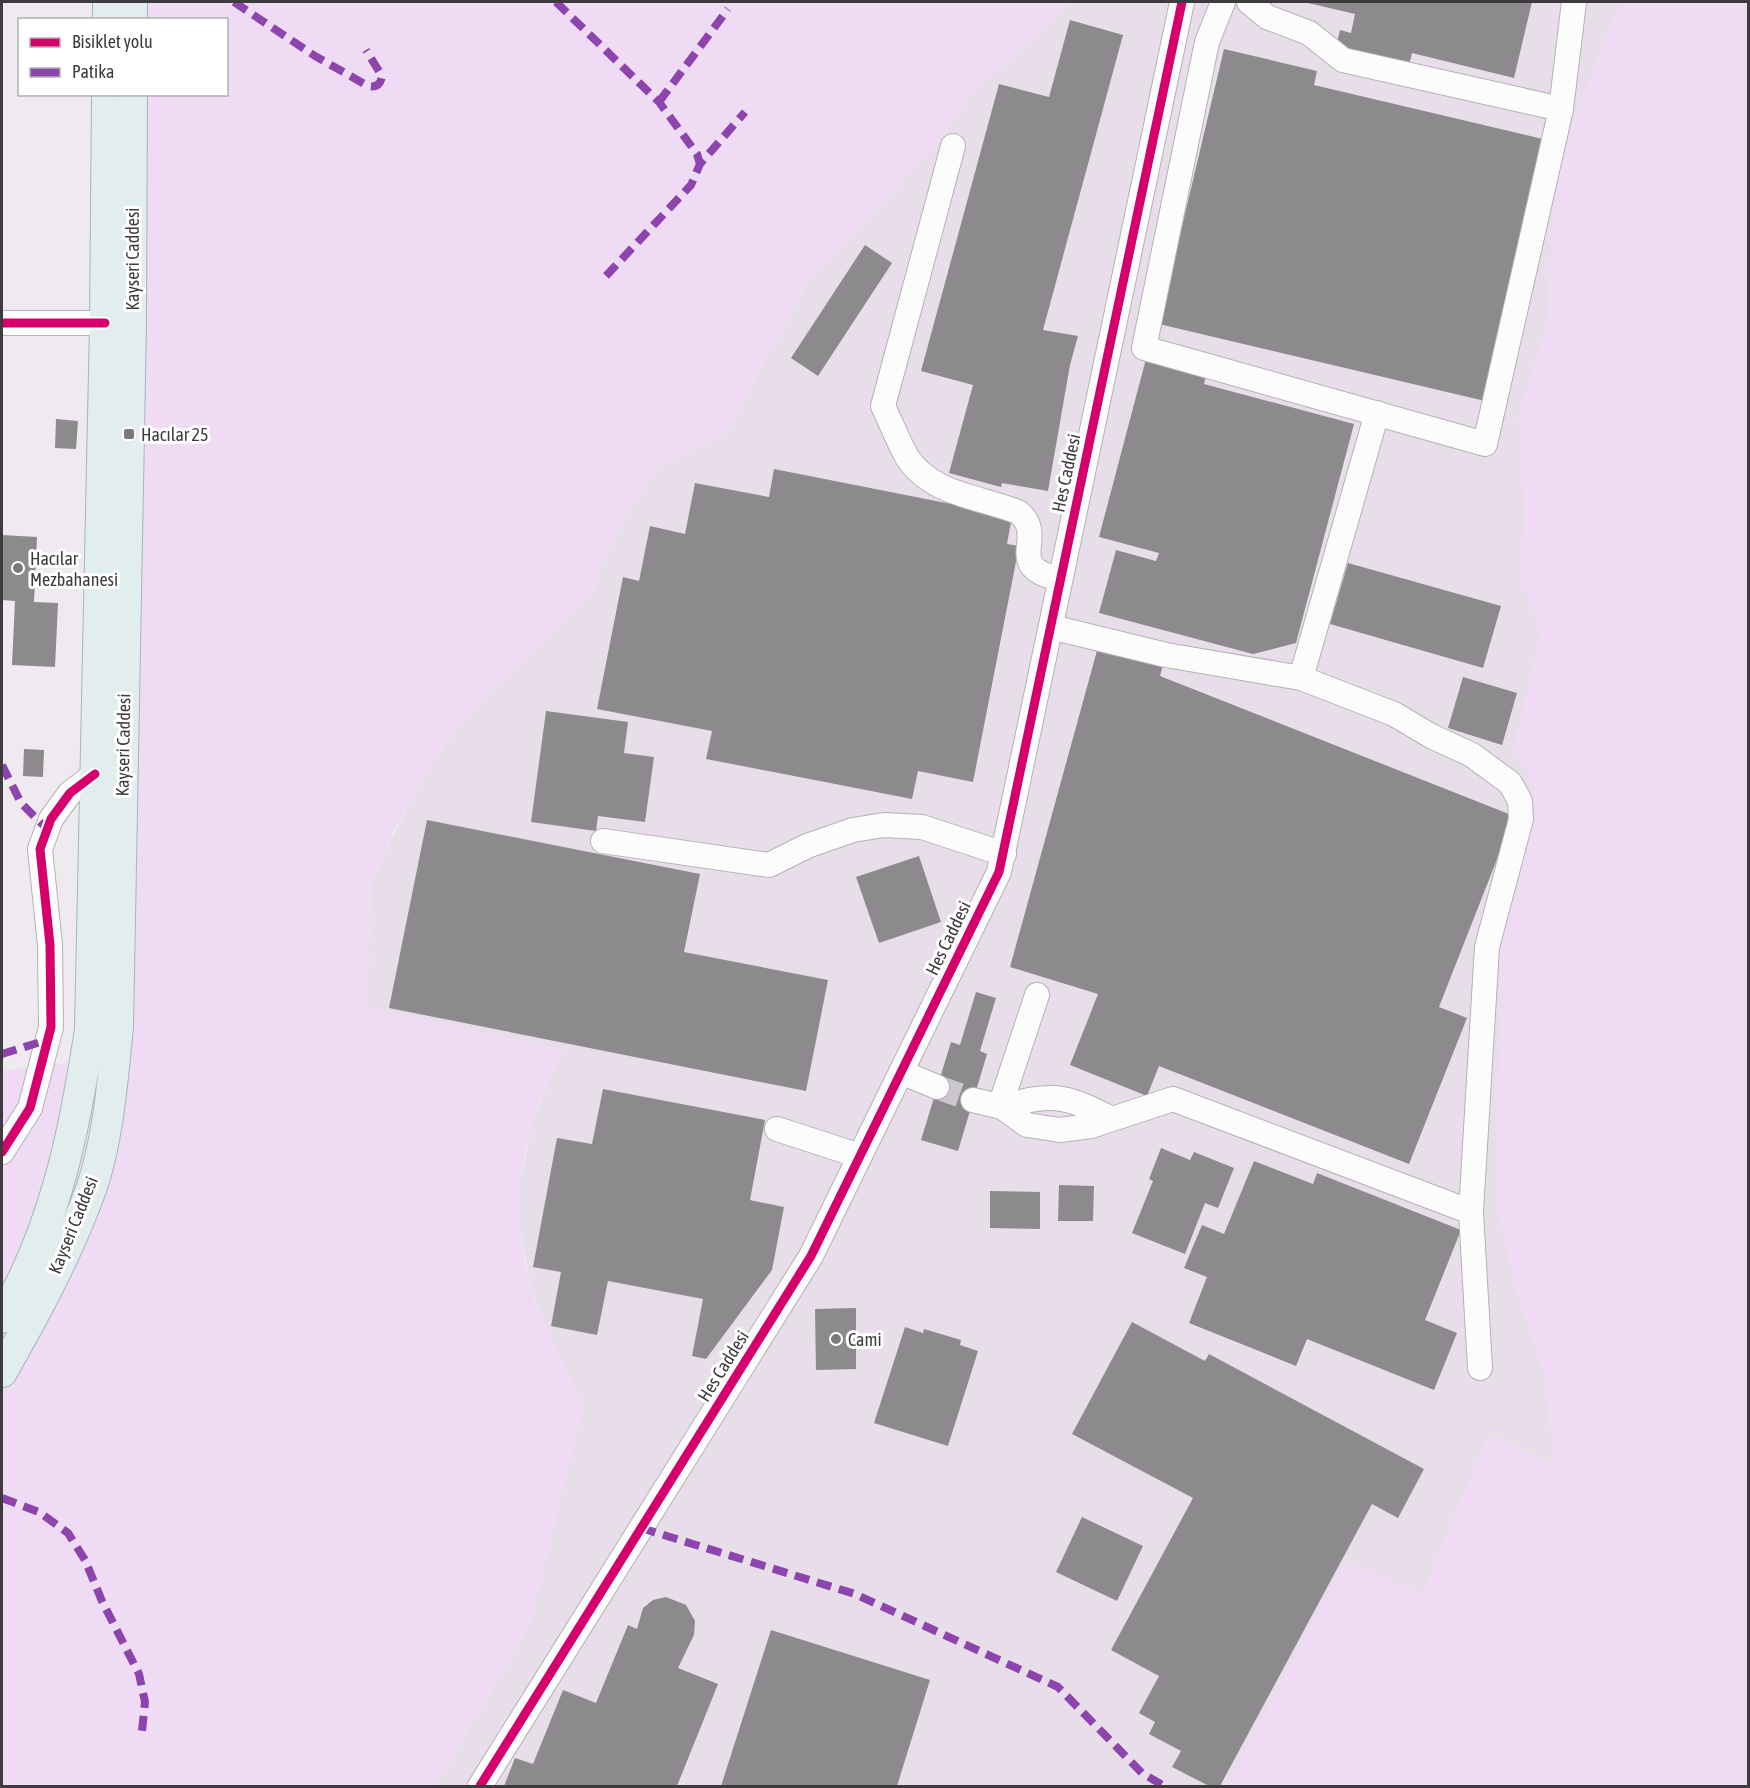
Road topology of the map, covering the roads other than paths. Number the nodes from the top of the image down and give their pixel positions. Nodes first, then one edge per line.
1 (108, 2) edge
2 (132, 2) edge
3 (1182, 2) edge
4 (1223, 2) edge
5 (1249, 2) edge
6 (1574, 2) edge
7 (108, 18) edge
8 (132, 18) edge
9 (107, 96) edge
10 (132, 96) edge
11 (1561, 109) junction
12 (953, 146) dead end
13 (2, 323) edge
14 (118, 323) junction
15 (1377, 413) junction
16 (1060, 579) junction
17 (1051, 627) junction
18 (1301, 678) junction
19 (95, 774) junction
20 (603, 841) dead end
21 (1004, 854) junction
22 (1037, 995) dead end
23 (901, 1072) junction
24 (937, 1088) tunnel mouth
25 (973, 1100) tunnel mouth
26 (1001, 1107) junction
27 (1110, 1118) junction
28 (777, 1129) dead end
29 (2, 1152) edge
30 (860, 1156) junction
31 (1471, 1212) junction
32 (2, 1318) edge
33 (1480, 1368) dead end
34 (2, 1372) edge
35 (480, 1786) edge

1 - 7 main road
2 - 8 main road
3 - 16 street, Hes Caddesi
4 - 15 street
5 - 11 street
6 - 11 street
9 - 14 main road, Kayseri Caddesi
10 - 14 main road, Kayseri Caddesi
11 - 15 street
12 - 16 street
13 - 14 street
14 - 19 main road, Kayseri Caddesi
14 - 34 main road, Kayseri Caddesi
15 - 18 street
16 - 17 street, Hes Caddesi
17 - 18 street
17 - 21 street, Hes Caddesi
18 - 31 street
19 - 29 street
19 - 32 main road, Kayseri Caddesi
20 - 21 street
21 - 23 street, Hes Caddesi
22 - 26 street
23 - 24 street
23 - 30 street, Hes Caddesi
25 - 26 street
26 - 27 street
26 - 27 street
27 - 31 street
28 - 30 street
30 - 35 street, Hes Caddesi
31 - 33 street

